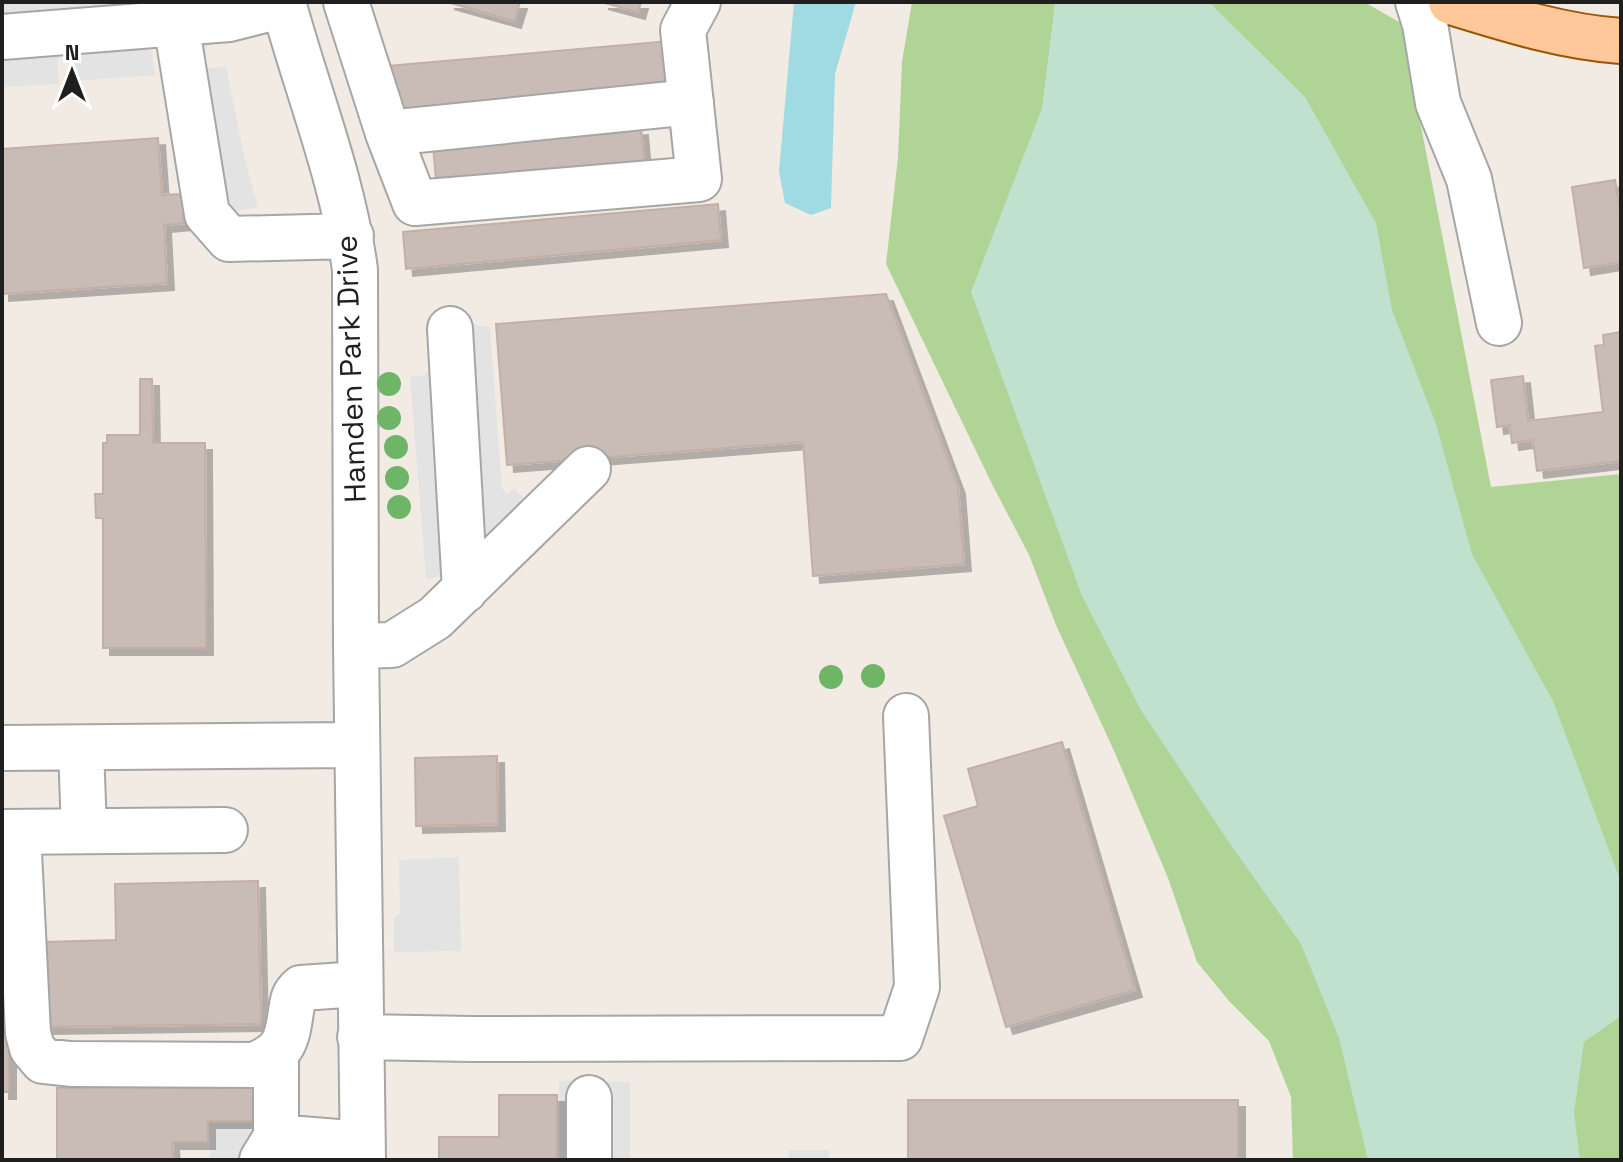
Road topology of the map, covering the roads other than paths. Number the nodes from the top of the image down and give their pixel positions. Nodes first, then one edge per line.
1 (346, 2) edge
2 (698, 2) edge
3 (1418, 2) edge
4 (1451, 2) edge
5 (284, 4) edge
6 (176, 23) junction
7 (2, 37) edge
8 (1621, 41) edge
9 (691, 102) junction
10 (388, 133) junction
11 (351, 236) junction
12 (1499, 323) dead end
13 (450, 329) dead end
14 (588, 469) dead end
15 (465, 590) junction
16 (356, 646) junction
17 (906, 716) dead end
18 (357, 745) junction
19 (2, 748) edge
20 (81, 748) junction
21 (225, 830) dead end
22 (84, 831) junction
23 (10, 832) edge
24 (359, 984) junction
25 (360, 1037) junction
26 (276, 1053) junction
27 (589, 1098) dead end
28 (269, 1149) edge
29 (363, 1152) edge
30 (589, 1160) edge

1 - 10 street
2 - 9 street
3 - 12 street
4 - 8 main road
5 - 6 street
5 - 11 street, Hamden Park Drive
6 - 7 street
6 - 11 street
9 - 10 street
9 - 10 street
11 - 16 street, Hamden Park Drive
13 - 15 street
14 - 15 street
15 - 16 street
16 - 18 street, Hamden Park Drive
17 - 25 street
18 - 20 street
18 - 24 street, Hamden Park Drive
19 - 20 street
20 - 22 street
21 - 22 street
22 - 23 street
23 - 26 street
24 - 25 street, Hamden Park Drive
24 - 26 street
25 - 29 street, Hamden Park Drive
26 - 28 street
27 - 30 street
28 - 29 street

